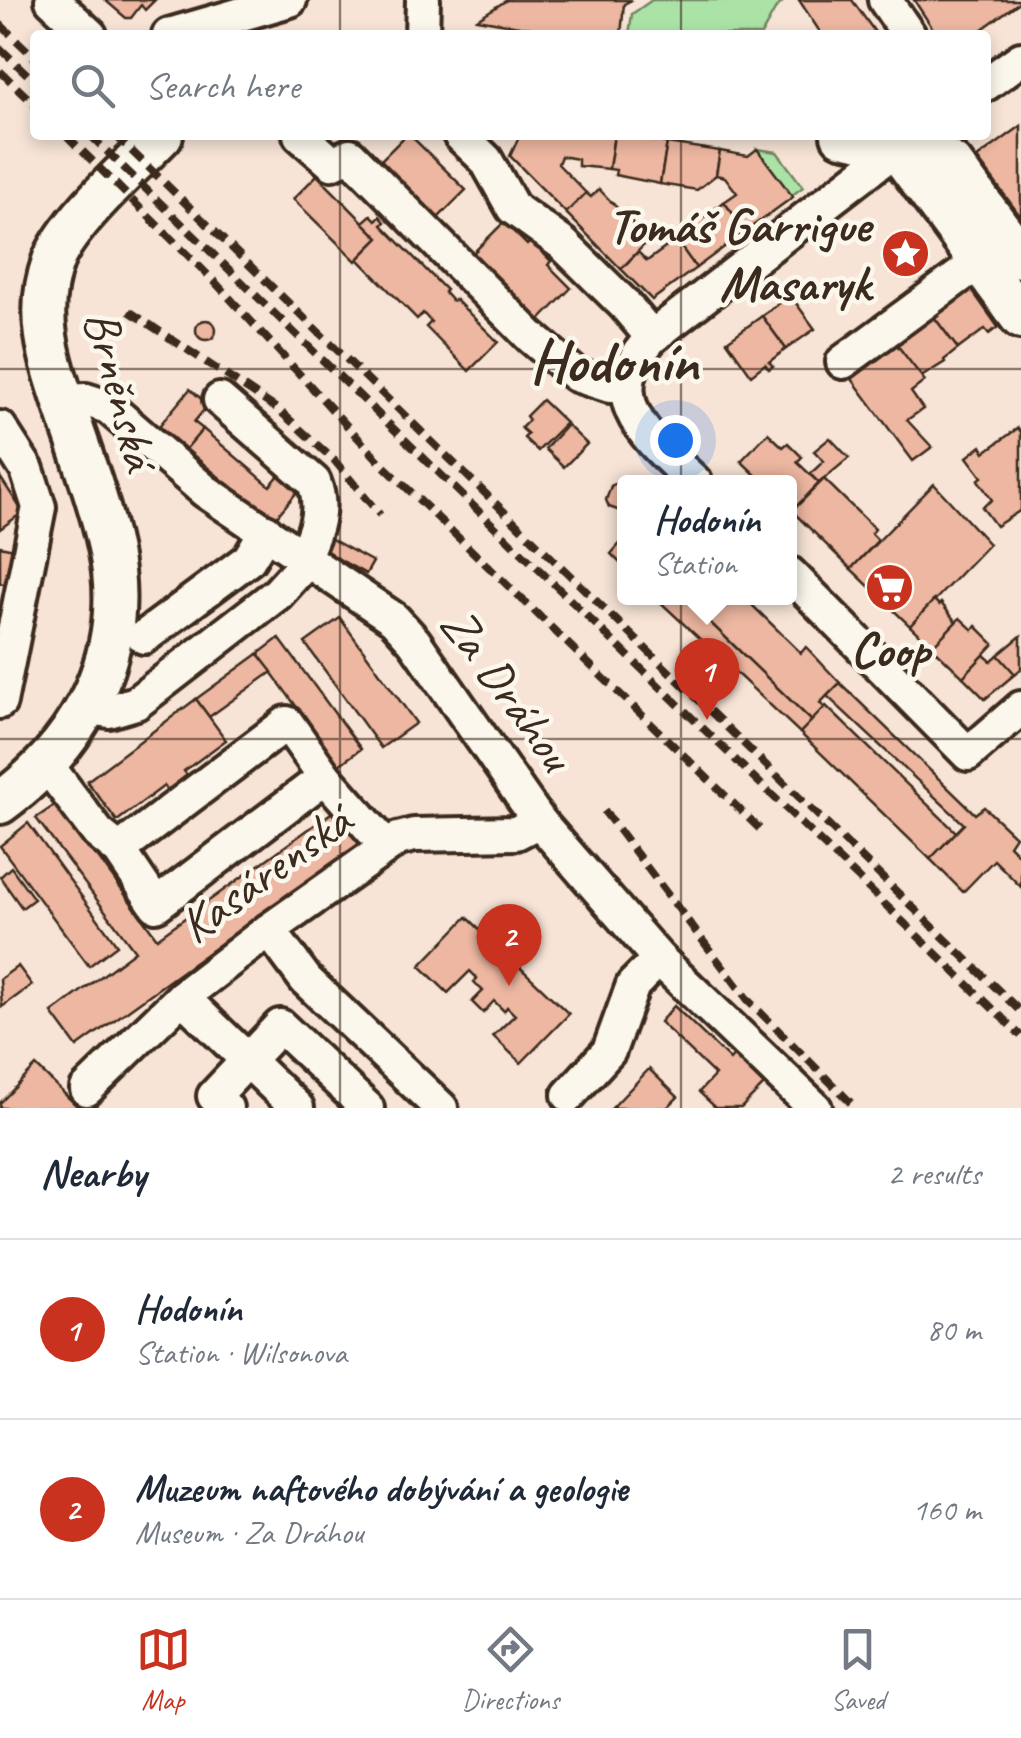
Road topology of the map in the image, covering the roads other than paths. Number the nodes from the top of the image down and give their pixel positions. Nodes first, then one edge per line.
1 (52, 0) edge
2 (290, 0) edge
3 (423, 0) edge
4 (884, 0) edge
5 (85, 30) edge
6 (186, 30) edge
7 (422, 30) edge
8 (906, 30) edge
9 (1021, 59) edge
10 (991, 80) edge
11 (157, 140) edge
12 (306, 140) edge
13 (465, 140) edge
14 (904, 141) edge
15 (1021, 257) edge
16 (979, 262) junction
17 (1021, 318) edge
18 (652, 337) junction
19 (844, 362) dead end
20 (626, 386) junction
21 (220, 400) dead end
22 (63, 401) junction
23 (0, 428) edge
24 (688, 475) edge
25 (266, 531) junction
26 (306, 557) junction
27 (797, 581) edge
28 (144, 637) dead end
29 (0, 702) edge
30 (88, 708) junction
31 (1021, 708) edge
32 (46, 764) junction
33 (325, 777) junction
34 (0, 802) edge
35 (540, 821) junction
36 (386, 846) junction
37 (119, 850) junction
38 (269, 930) junction
39 (659, 959) junction
40 (182, 997) junction
41 (247, 1061) junction
42 (87, 1089) dead end
43 (569, 1095) dead end
44 (226, 1108) edge
45 (297, 1108) edge
46 (367, 1108) edge
47 (440, 1108) edge
48 (815, 1108) edge

1 - 5 street
2 - 6 street
3 - 7 street
4 - 8 street
9 - 10 street
11 - 22 main road, Brněnská
12 - 20 street
13 - 18 street
14 - 15 main road
14 - 16 main road
14 - 18 street
16 - 17 main road
16 - 19 street
18 - 20 street
20 - 24 street
21 - 26 street
22 - 25 street, Za Dráhou
22 - 30 main road, Brněnská
23 - 29 street
25 - 26 street, Za Dráhou
25 - 28 street
26 - 30 street
26 - 35 street, Za Dráhou
27 - 31 street
30 - 32 main road, Brněnská
32 - 34 main road, Brněnská
32 - 37 street
33 - 36 street
33 - 37 street
33 - 37 street
35 - 36 street, Kasárenská
35 - 39 street, Za Dráhou
36 - 38 street, Kasárenská
38 - 40 street, Kasárenská
38 - 47 street
39 - 43 street
39 - 48 street, Za Dráhou
40 - 41 street
40 - 42 street, Kasárenská
41 - 44 street
41 - 45 street
41 - 46 street

